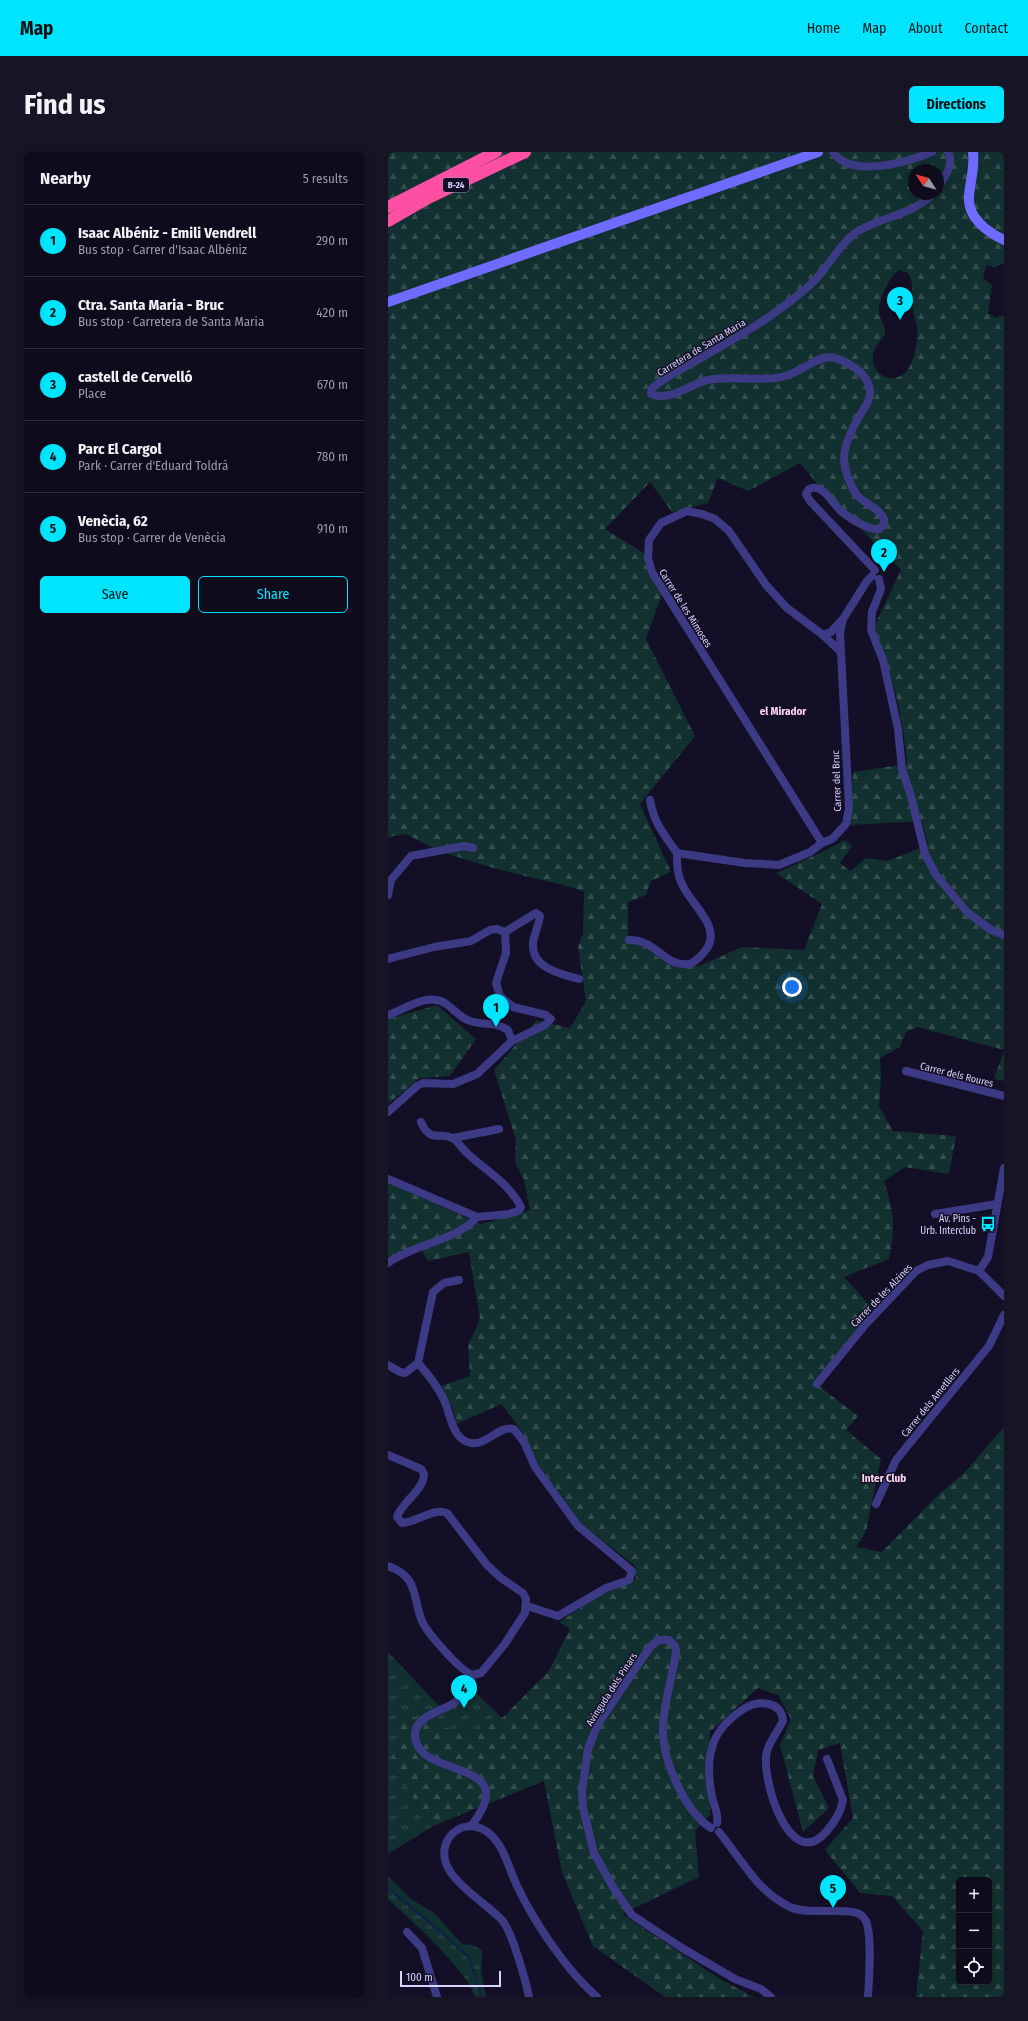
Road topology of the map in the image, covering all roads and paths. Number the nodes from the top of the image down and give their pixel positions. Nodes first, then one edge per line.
1 (496, 152) edge
2 (525, 152) edge
3 (818, 152) edge
4 (833, 152) edge
5 (932, 152) edge
6 (948, 152) edge
7 (973, 152) edge
8 (944, 177) edge
9 (927, 200) edge
10 (388, 207) edge
11 (388, 221) edge
12 (1004, 240) edge
13 (388, 302) edge
14 (876, 575) junction
15 (842, 619) junction
16 (823, 635) junction
17 (840, 651) junction
18 (650, 800) dead end
19 (822, 843) junction
20 (473, 848) dead end
21 (677, 853) junction
22 (388, 895) edge
23 (505, 932) junction
24 (1004, 935) edge
25 (629, 940) dead end
26 (388, 959) edge
27 (579, 979) dead end
28 (388, 1015) edge
29 (512, 1040) junction
30 (906, 1071) dead end
31 (1004, 1096) edge
32 (388, 1112) edge
33 (421, 1122) dead end
34 (500, 1129) dead end
35 (453, 1138) junction
36 (1004, 1168) edge
37 (388, 1179) edge
38 (997, 1204) junction
39 (935, 1214) dead end
40 (477, 1217) junction
41 (388, 1263) edge
42 (980, 1271) junction
43 (459, 1280) dead end
44 (1004, 1296) edge
45 (1004, 1315) edge
46 (418, 1364) junction
47 (388, 1365) edge
48 (818, 1384) dead end
49 (388, 1456) edge
50 (876, 1504) dead end
51 (388, 1566) edge
52 (527, 1606) junction
53 (472, 1676) junction
54 (828, 1759) dead end
55 (471, 1826) junction
56 (714, 1826) junction
57 (407, 1932) dead end
58 (437, 1997) edge
59 (529, 1997) edge
60 (597, 1997) edge
61 (771, 1997) edge
62 (868, 1997) edge

1 - 10 highway, B-24
2 - 11 highway, B-24
3 - 13 street
4 - 5 street
6 - 8 street
7 - 12 street
9 - 14 street, Carretera de Santa Maria
14 - 15 street, Carrer del Bruc
14 - 24 street
15 - 16 street
15 - 17 street, Carrer del Bruc
16 - 17 street, Carrer de les Mimoses
16 - 19 street, Carrer de les Mimoses
17 - 19 street, Carrer del Bruc
18 - 21 street
19 - 21 street, Carrer del Bruc
20 - 22 street
21 - 25 street
23 - 26 street
23 - 27 street
23 - 29 street
28 - 29 street
29 - 32 street
30 - 31 street, Carrer dels Roures
33 - 35 street
34 - 35 street
35 - 40 street
36 - 38 street
37 - 40 street
38 - 39 street
38 - 42 street
40 - 41 street
42 - 44 street
42 - 48 street, Carrer de les Alzines
43 - 46 street
45 - 50 street, Carrer dels Ametllers
46 - 47 street
46 - 52 street
49 - 52 street
51 - 53 street
52 - 53 street
53 - 55 street
54 - 56 street
55 - 59 street
55 - 60 street
56 - 61 street, Avinguda dels Pinars
56 - 62 street
57 - 58 street

